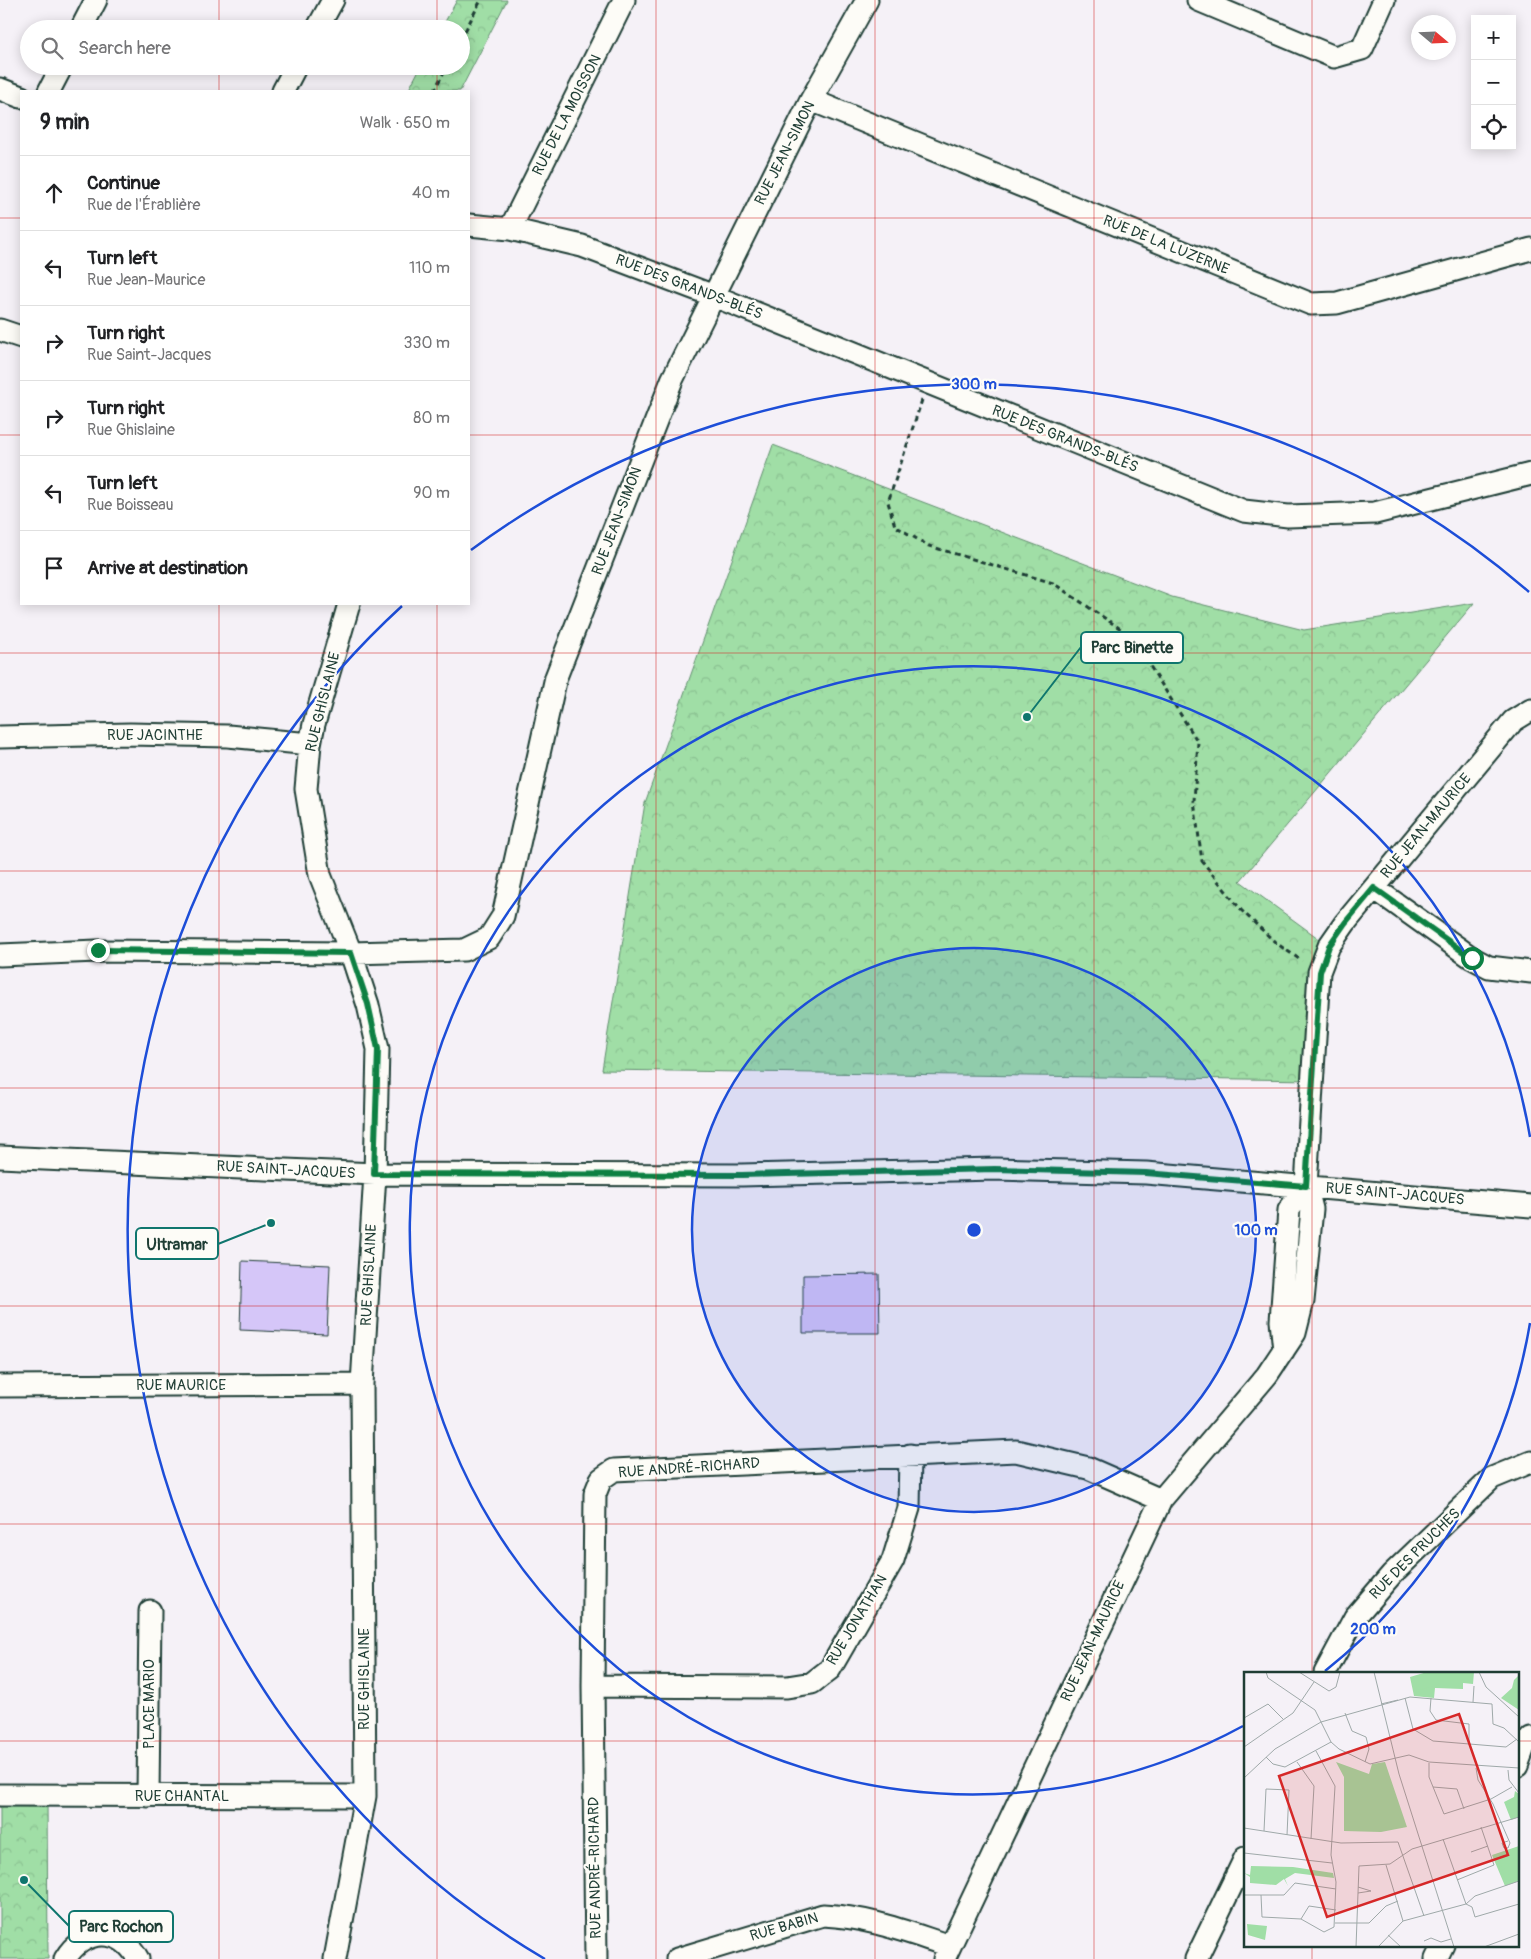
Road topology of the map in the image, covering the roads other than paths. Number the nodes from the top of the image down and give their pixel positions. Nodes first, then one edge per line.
1 (96, 0) edge
2 (333, 0) edge
3 (624, 0) edge
4 (866, 0) edge
5 (1198, 0) edge
6 (1384, 0) edge
7 (86, 20) edge
8 (322, 20) edge
9 (57, 75) edge
10 (291, 75) edge
11 (0, 89) edge
12 (50, 90) edge
13 (284, 90) edge
14 (20, 97) edge
15 (811, 100) junction
16 (470, 225) edge
17 (510, 229) junction
18 (1531, 249) edge
19 (714, 296) junction
20 (0, 330) edge
21 (20, 337) edge
22 (1531, 474) edge
23 (349, 605) edge
24 (1531, 710) edge
25 (0, 737) edge
26 (310, 744) junction
27 (1374, 888) junction
28 (351, 953) junction
29 (0, 955) edge
30 (1531, 972) edge
31 (0, 1157) edge
32 (374, 1174) junction
33 (1306, 1186) junction
34 (1531, 1206) edge
35 (362, 1384) junction
36 (0, 1386) edge
37 (910, 1455) junction
38 (1531, 1462) edge
39 (1161, 1500) junction
40 (150, 1611) dead end
41 (1325, 1672) edge
42 (593, 1686) junction
43 (1531, 1738) edge
44 (1518, 1763) edge
45 (0, 1795) edge
46 (148, 1796) junction
47 (364, 1796) junction
48 (1244, 1860) edge
49 (1442, 1946) edge
50 (947, 1952) edge
51 (1202, 1957) edge
52 (65, 1959) edge
53 (138, 1959) edge
54 (335, 1959) edge
55 (596, 1959) edge
56 (677, 1959) edge
57 (1436, 1959) edge

1 - 7 street
2 - 8 street
3 - 17 street, RUE DE LA MOISSON
4 - 15 street, RUE JEAN-SIMON
5 - 6 street
9 - 12 street
10 - 13 street
11 - 14 street
15 - 18 street, RUE DE LA LUZERNE
15 - 19 street, RUE JEAN-SIMON
16 - 17 street, RUE DES GRANDS-BLÉS
17 - 19 street, RUE DES GRANDS-BLÉS
19 - 22 street, RUE DES GRANDS-BLÉS
19 - 28 street, RUE JEAN-SIMON
20 - 21 street
23 - 26 street, RUE GHISLAINE
24 - 27 street, RUE JEAN-MAURICE
25 - 26 street, RUE JACINTHE
26 - 28 street, RUE GHISLAINE
27 - 30 street
27 - 33 street, RUE JEAN-MAURICE
28 - 29 street, RUE JEAN-SIMON
28 - 32 street, RUE GHISLAINE
31 - 32 street, RUE SAINT-JACQUES
32 - 33 street, RUE SAINT-JACQUES
32 - 35 street, RUE GHISLAINE
33 - 34 street, RUE SAINT-JACQUES
33 - 39 street, RUE JEAN-MAURICE
35 - 36 street, RUE MAURICE
35 - 47 street, RUE GHISLAINE
37 - 39 street, RUE ANDRÉ-RICHARD
37 - 42 street, RUE JONATHAN
37 - 42 street, RUE ANDRÉ-RICHARD
38 - 41 street, RUE DES PRUCHES
39 - 50 street, RUE JEAN-MAURICE
40 - 46 street, PLACE MARIO
42 - 55 street, RUE ANDRÉ-RICHARD
43 - 44 street
45 - 46 street, RUE CHANTAL
46 - 47 street, RUE CHANTAL
47 - 54 street, RUE GHISLAINE
48 - 51 street
49 - 57 street
50 - 56 street, RUE BABIN
52 - 53 street

